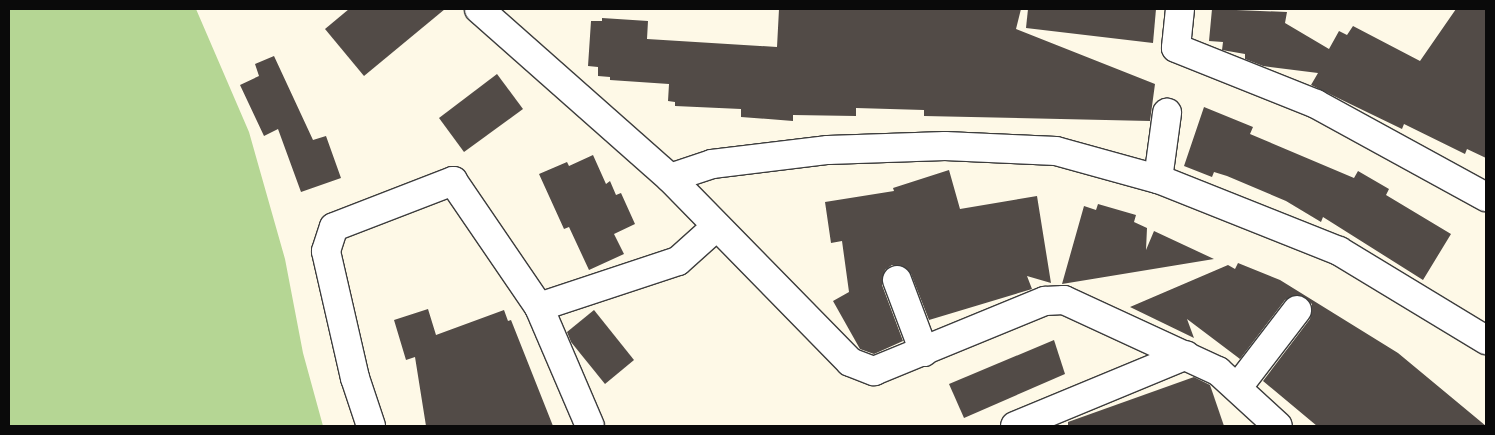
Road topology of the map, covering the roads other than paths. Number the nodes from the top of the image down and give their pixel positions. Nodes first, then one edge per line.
1 (479, 9) edge
2 (1180, 9) edge
3 (1167, 113) dead end
4 (670, 178) junction
5 (1158, 179) junction
6 (1486, 197) edge
7 (717, 226) junction
8 (897, 280) dead end
9 (539, 307) junction
10 (1297, 310) dead end
11 (1486, 340) edge
12 (924, 352) junction
13 (1186, 355) junction
14 (1238, 387) junction
15 (371, 426) edge
16 (590, 426) edge
17 (1015, 426) edge
18 (1278, 426) edge

1 - 4 street
2 - 6 street
3 - 5 street
4 - 5 street
4 - 7 street
5 - 11 street
7 - 9 street
7 - 12 street
8 - 12 street
9 - 15 street
9 - 16 street
10 - 14 street
12 - 13 street
13 - 14 street
13 - 17 street
14 - 18 street

